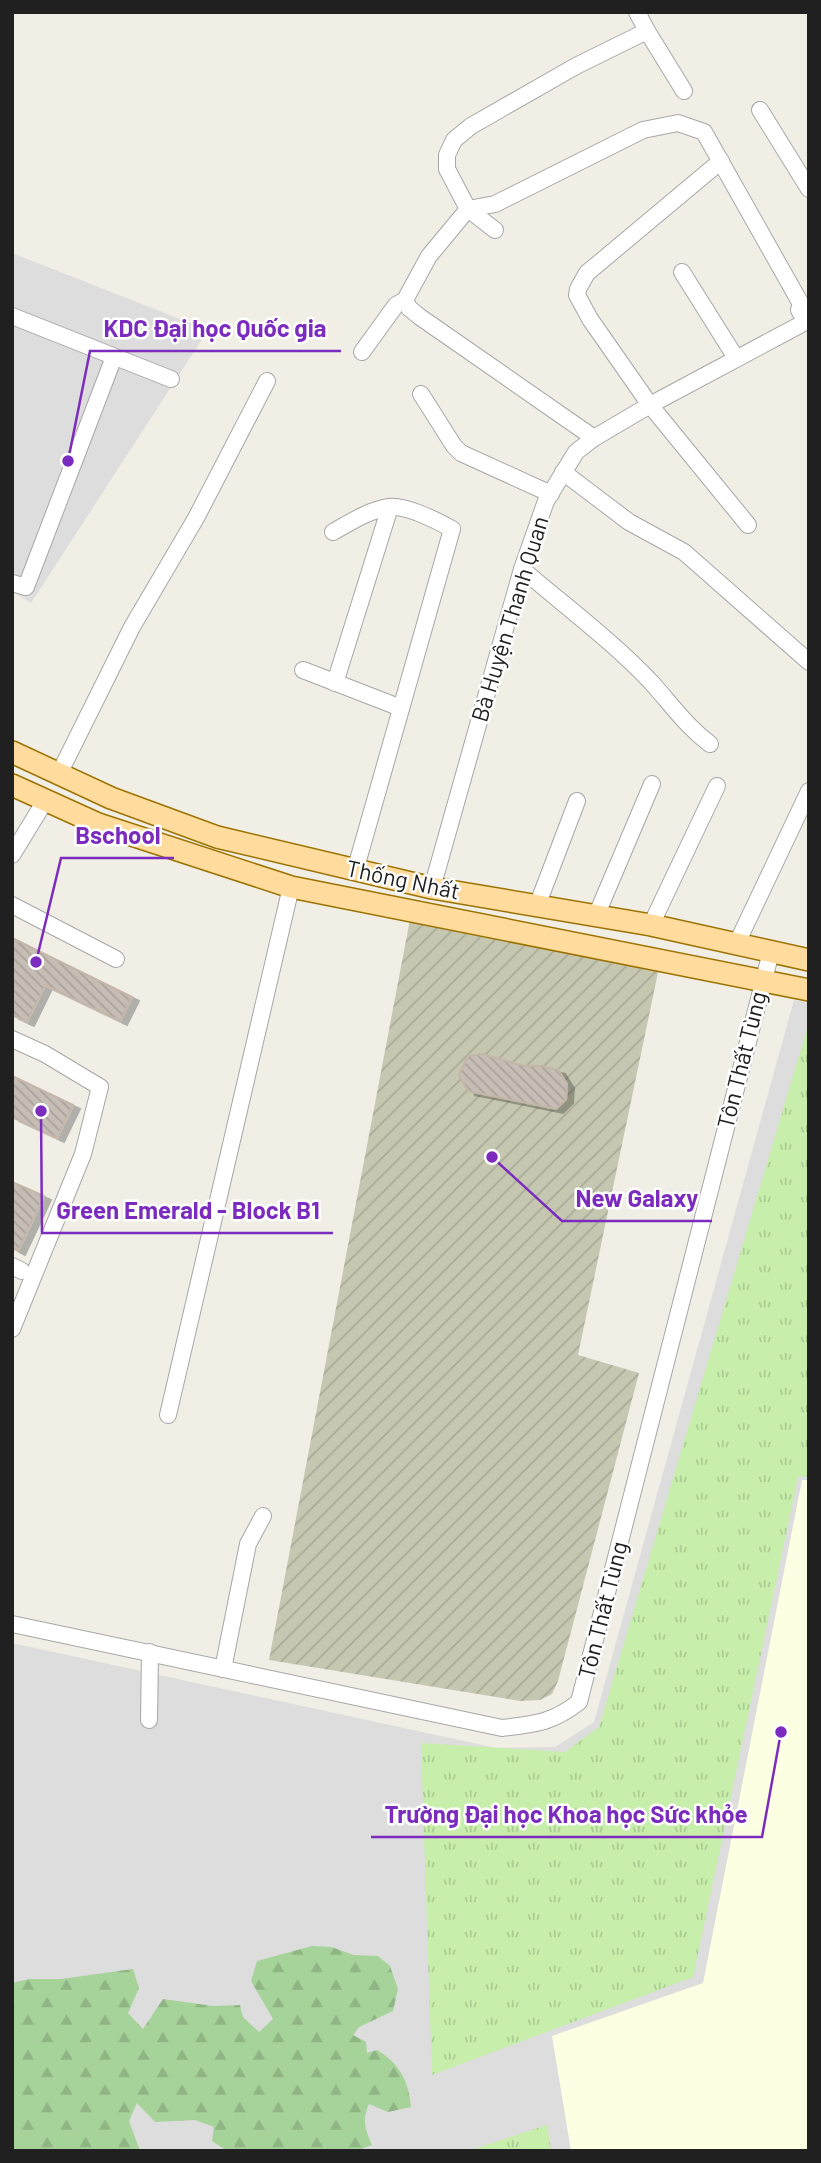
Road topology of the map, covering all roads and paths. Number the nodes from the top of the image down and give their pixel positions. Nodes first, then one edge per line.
1 (636, 12) edge
2 (647, 32) junction
3 (684, 91) dead end
4 (760, 110) dead end
5 (721, 161) junction
6 (809, 189) edge
7 (468, 209) junction
8 (495, 230) dead end
9 (682, 272) dead end
10 (405, 300) junction
11 (12, 316) edge
12 (805, 317) edge
13 (362, 352) dead end
14 (114, 356) junction
15 (736, 358) junction
16 (171, 379) dead end
17 (267, 381) dead end
18 (421, 394) dead end
19 (650, 405) junction
20 (594, 438) junction
21 (563, 472) junction
22 (551, 494) junction
23 (390, 507) junction
24 (748, 525) dead end
25 (332, 532) dead end
26 (522, 569) junction
27 (12, 583) edge
28 (809, 662) edge
29 (303, 670) dead end
30 (335, 683) junction
31 (401, 709) junction
32 (710, 744) dead end
33 (12, 752) edge
34 (59, 774) junction
35 (652, 784) dead end
36 (12, 785) edge
37 (717, 786) dead end
38 (809, 791) edge
39 (577, 801) dead end
40 (46, 802) junction
41 (12, 855) edge
42 (355, 871) junction
43 (291, 887) junction
44 (432, 888) junction
45 (12, 905) edge
46 (537, 906) junction
47 (596, 916) junction
48 (651, 925) junction
49 (737, 943) junction
50 (771, 952) junction
51 (116, 960) dead end
52 (809, 960) edge
53 (763, 979) junction
54 (809, 989) edge
55 (12, 1039) edge
56 (12, 1329) edge
57 (168, 1415) dead end
58 (263, 1516) dead end
59 (12, 1624) edge
60 (150, 1652) junction
61 (223, 1669) junction
62 (149, 1720) dead end

1 - 2 street
2 - 3 street
2 - 7 street
4 - 6 street
5 - 7 street
5 - 12 street
5 - 19 street
7 - 8 street
7 - 10 street
9 - 15 street
10 - 13 street
10 - 20 street
11 - 14 street
12 - 15 street, Bà Huyện Thanh Quan
14 - 16 street
14 - 27 street
15 - 19 street, Bà Huyện Thanh Quan
17 - 34 street
18 - 22 street
19 - 20 street, Bà Huyện Thanh Quan
19 - 24 street
20 - 21 street, Bà Huyện Thanh Quan
21 - 22 street, Bà Huyện Thanh Quan
21 - 28 street
22 - 26 street, Bà Huyện Thanh Quan
23 - 25 street
23 - 30 street
23 - 31 street
26 - 32 street
26 - 44 street, Bà Huyện Thanh Quan
29 - 30 street
30 - 31 street
31 - 42 street
33 - 34 main road, Thống Nhất
34 - 42 main road, Thống Nhất
35 - 47 street
36 - 40 main road, Thống Nhất
37 - 48 street
38 - 49 street
39 - 46 street
40 - 41 street
40 - 43 main road, Thống Nhất
42 - 44 main road, Thống Nhất
43 - 53 main road, Thống Nhất
43 - 57 street
44 - 46 main road, Thống Nhất
45 - 51 street
46 - 47 main road, Thống Nhất
47 - 48 main road, Thống Nhất
48 - 49 main road, Thống Nhất
49 - 50 main road, Thống Nhất
50 - 52 main road, Thống Nhất
50 - 53 street, Tôn Thất Tùng
53 - 54 main road, Thống Nhất
53 - 61 street, Tôn Thất Tùng
55 - 56 street
58 - 61 street
59 - 60 street, Tôn Thất Tùng
60 - 61 street, Tôn Thất Tùng
60 - 62 street

